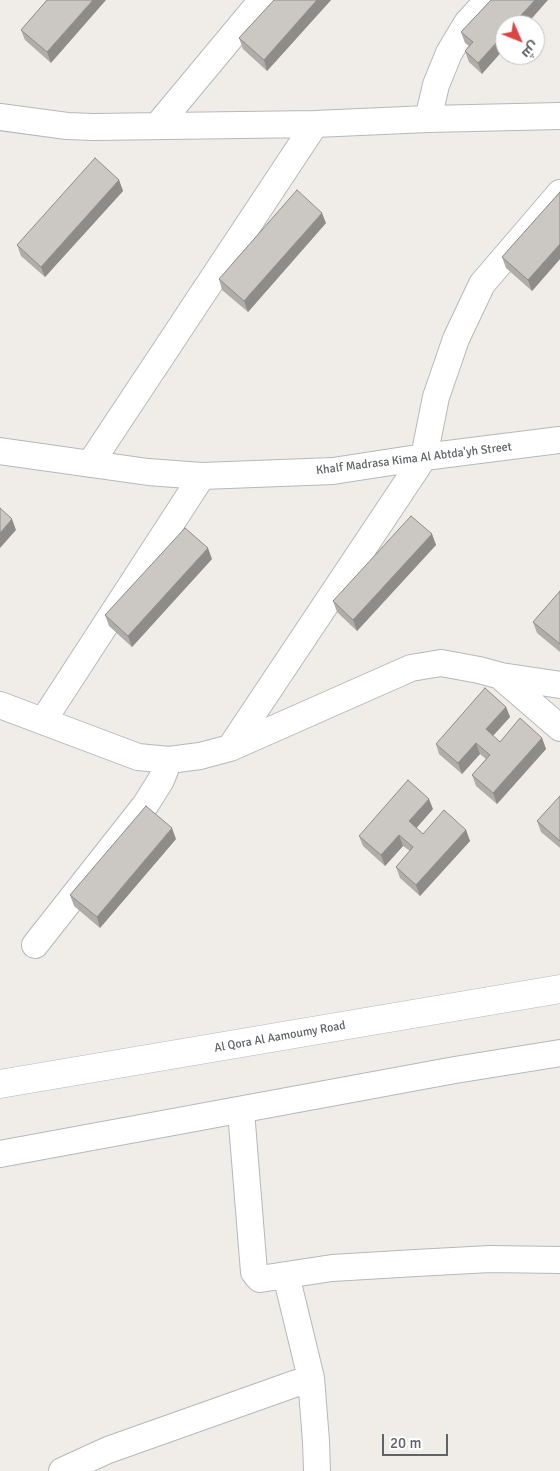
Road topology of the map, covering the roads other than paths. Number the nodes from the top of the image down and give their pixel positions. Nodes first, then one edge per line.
1 (262, 0) edge
2 (488, 0) edge
3 (560, 116) edge
4 (0, 117) edge
5 (428, 119) junction
6 (315, 124) junction
7 (158, 125) junction
8 (560, 193) edge
9 (560, 440) edge
10 (0, 451) edge
11 (424, 457) junction
12 (90, 464) junction
13 (202, 476) junction
14 (501, 676) junction
15 (560, 686) edge
16 (0, 705) edge
17 (43, 721) junction
18 (560, 728) edge
19 (230, 748) junction
20 (169, 760) junction
21 (35, 945) dead end
22 (560, 989) edge
23 (560, 1053) edge
24 (0, 1084) edge
25 (241, 1111) junction
26 (0, 1154) edge
27 (560, 1260) edge
28 (286, 1275) junction
29 (311, 1378) junction
30 (70, 1469) edge
31 (317, 1471) edge

1 - 7 street
2 - 5 street
3 - 5 street
4 - 7 street
5 - 6 street
6 - 7 street
6 - 12 street
8 - 11 street
9 - 11 street, Khalf Madrasa Kima Al Abtda'yh Street
10 - 12 street, Khalf Madrasa Kima Al Abtda'yh Street
11 - 13 street, Khalf Madrasa Kima Al Abtda'yh Street
11 - 19 street
12 - 13 street, Khalf Madrasa Kima Al Abtda'yh Street
13 - 17 street
14 - 15 street
14 - 18 street
14 - 19 street
16 - 17 street
17 - 20 street
19 - 20 street
20 - 21 street
22 - 24 street, Al Qora Al Aamoumy Road
23 - 25 street
25 - 26 street
25 - 28 street
27 - 28 street
28 - 29 street
29 - 30 street
29 - 31 street

